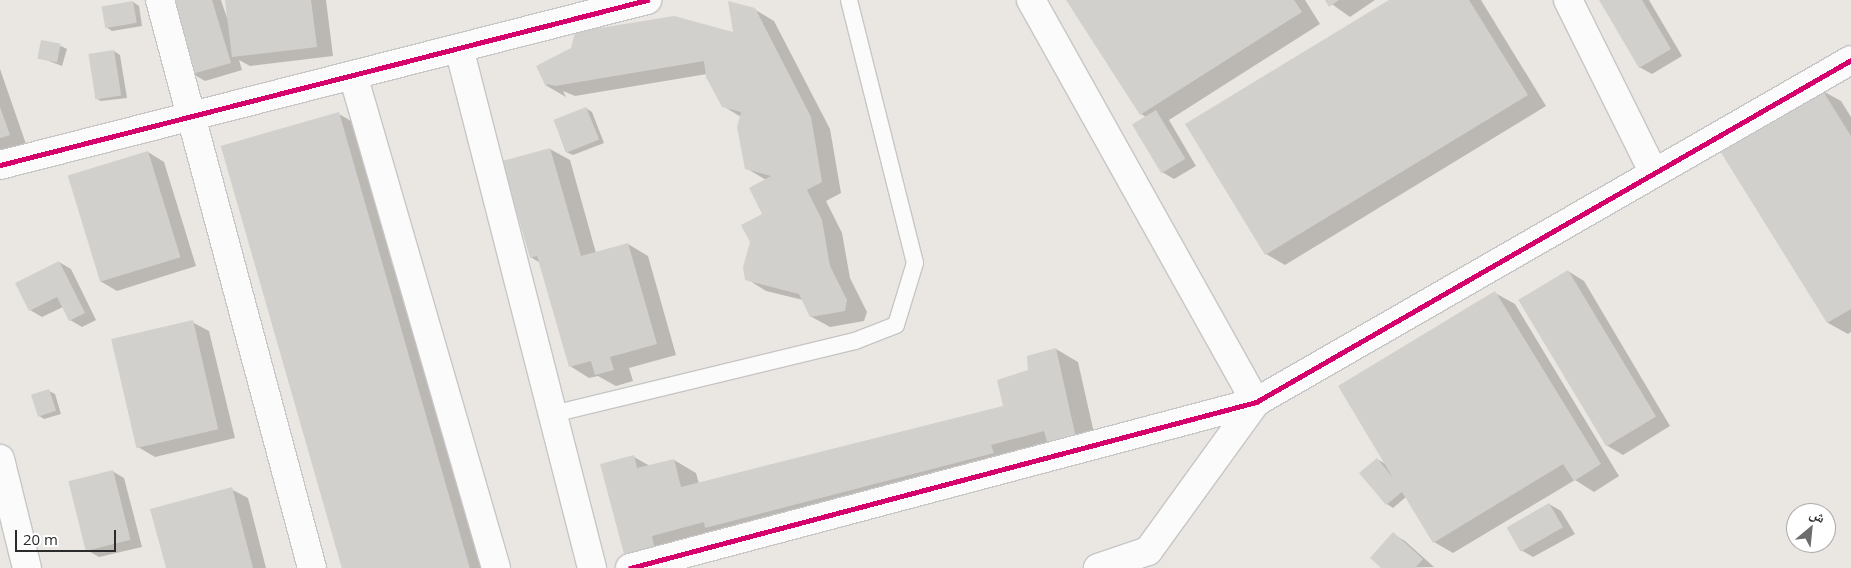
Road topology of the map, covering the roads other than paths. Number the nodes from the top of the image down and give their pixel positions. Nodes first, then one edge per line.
1 (160, 0) edge
2 (647, 0) edge
3 (849, 0) edge
4 (1031, 0) edge
5 (1568, 0) edge
6 (459, 48) junction
7 (1851, 60) edge
8 (353, 75) junction
9 (190, 117) junction
10 (0, 165) edge
11 (1654, 173) junction
12 (1256, 402) junction
13 (553, 414) junction
14 (0, 459) edge
15 (27, 568) edge
16 (312, 568) edge
17 (496, 568) edge
18 (592, 568) edge
19 (630, 568) edge
20 (1098, 568) edge

1 - 9 street
2 - 6 street
3 - 13 lane
4 - 12 street
5 - 11 street
6 - 8 street
6 - 13 street
7 - 11 street
8 - 9 street
8 - 17 street
9 - 10 street
9 - 16 street
11 - 12 street
12 - 19 street
12 - 20 street
13 - 18 street
14 - 15 street

